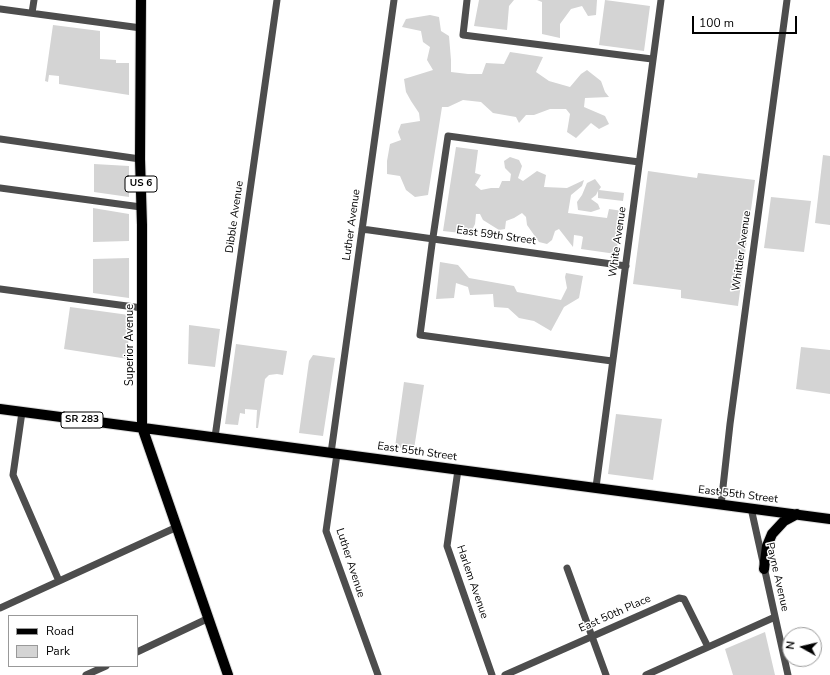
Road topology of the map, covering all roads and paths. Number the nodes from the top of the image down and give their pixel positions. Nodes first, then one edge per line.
1 (34, 0) edge
2 (141, 0) edge
3 (277, 0) edge
4 (394, 0) edge
5 (468, 0) edge
6 (661, 0) edge
7 (787, 0) edge
8 (0, 9) edge
9 (32, 13) junction
10 (141, 28) junction
11 (652, 60) junction
12 (0, 139) edge
13 (140, 159) junction
14 (639, 162) junction
15 (0, 188) edge
16 (141, 207) junction
17 (362, 229) junction
18 (433, 239) junction
19 (626, 266) junction
20 (0, 289) edge
21 (142, 308) junction
22 (612, 361) junction
23 (0, 409) edge
24 (22, 412) junction
25 (142, 427) junction
26 (215, 437) junction
27 (334, 453) junction
28 (458, 470) junction
29 (596, 488) junction
30 (721, 505) junction
31 (751, 508) junction
32 (797, 514) junction
33 (830, 519) edge
34 (177, 527) junction
35 (567, 568) dead end
36 (764, 569) junction
37 (59, 581) junction
38 (0, 608) edge
39 (775, 617) junction
40 (209, 618) junction
41 (591, 636) junction
42 (708, 647) junction
43 (138, 652) edge
44 (104, 667) edge
45 (86, 675) edge
46 (228, 675) edge
47 (378, 675) edge
48 (492, 675) edge
49 (505, 675) edge
50 (606, 675) edge
51 (646, 675) edge
52 (788, 675) edge

1 - 9 street
2 - 10 main road, Superior Avenue / US 6
3 - 26 street, Dibble Avenue
4 - 17 street, Luther Avenue
5 - 11 street
6 - 11 street, White Avenue
7 - 30 street, Whittier Avenue
8 - 9 street
9 - 10 street
10 - 13 main road, Superior Avenue / US 6
11 - 14 street, White Avenue
12 - 13 street
13 - 16 main road, Superior Avenue / US 6
14 - 18 street
14 - 19 street, White Avenue
15 - 16 street
16 - 21 main road, Superior Avenue / US 6
17 - 18 street, East 59th Street
17 - 27 street, Luther Avenue
18 - 19 street, East 59th Street
18 - 22 street
19 - 22 street, White Avenue
20 - 21 street
21 - 25 main road, Superior Avenue / US 6
22 - 29 street, White Avenue
23 - 24 main road, East 55th Street / SR 283
24 - 25 main road, East 55th Street / SR 283
24 - 37 street
25 - 26 main road, East 55th Street
25 - 34 main road, Superior Avenue / US 6
26 - 27 main road, East 55th Street
27 - 28 main road, East 55th Street
27 - 47 street, Luther Avenue
28 - 29 main road, East 55th Street
28 - 48 street, Harlem Avenue
29 - 30 main road, East 55th Street
30 - 31 main road, East 55th Street
31 - 32 main road, East 55th Street
31 - 36 street, Payne Avenue
32 - 33 main road, East 55th Street
32 - 36 main road
34 - 37 street
34 - 40 main road, Superior Avenue / US 6
35 - 41 street
36 - 39 street, Payne Avenue
37 - 38 street
39 - 42 street
39 - 52 street, Payne Avenue
40 - 43 street
40 - 46 main road, Superior Avenue / US 6
41 - 42 street, East 50th Place
41 - 49 street, East 50th Place
41 - 50 street
42 - 51 street
44 - 45 street

